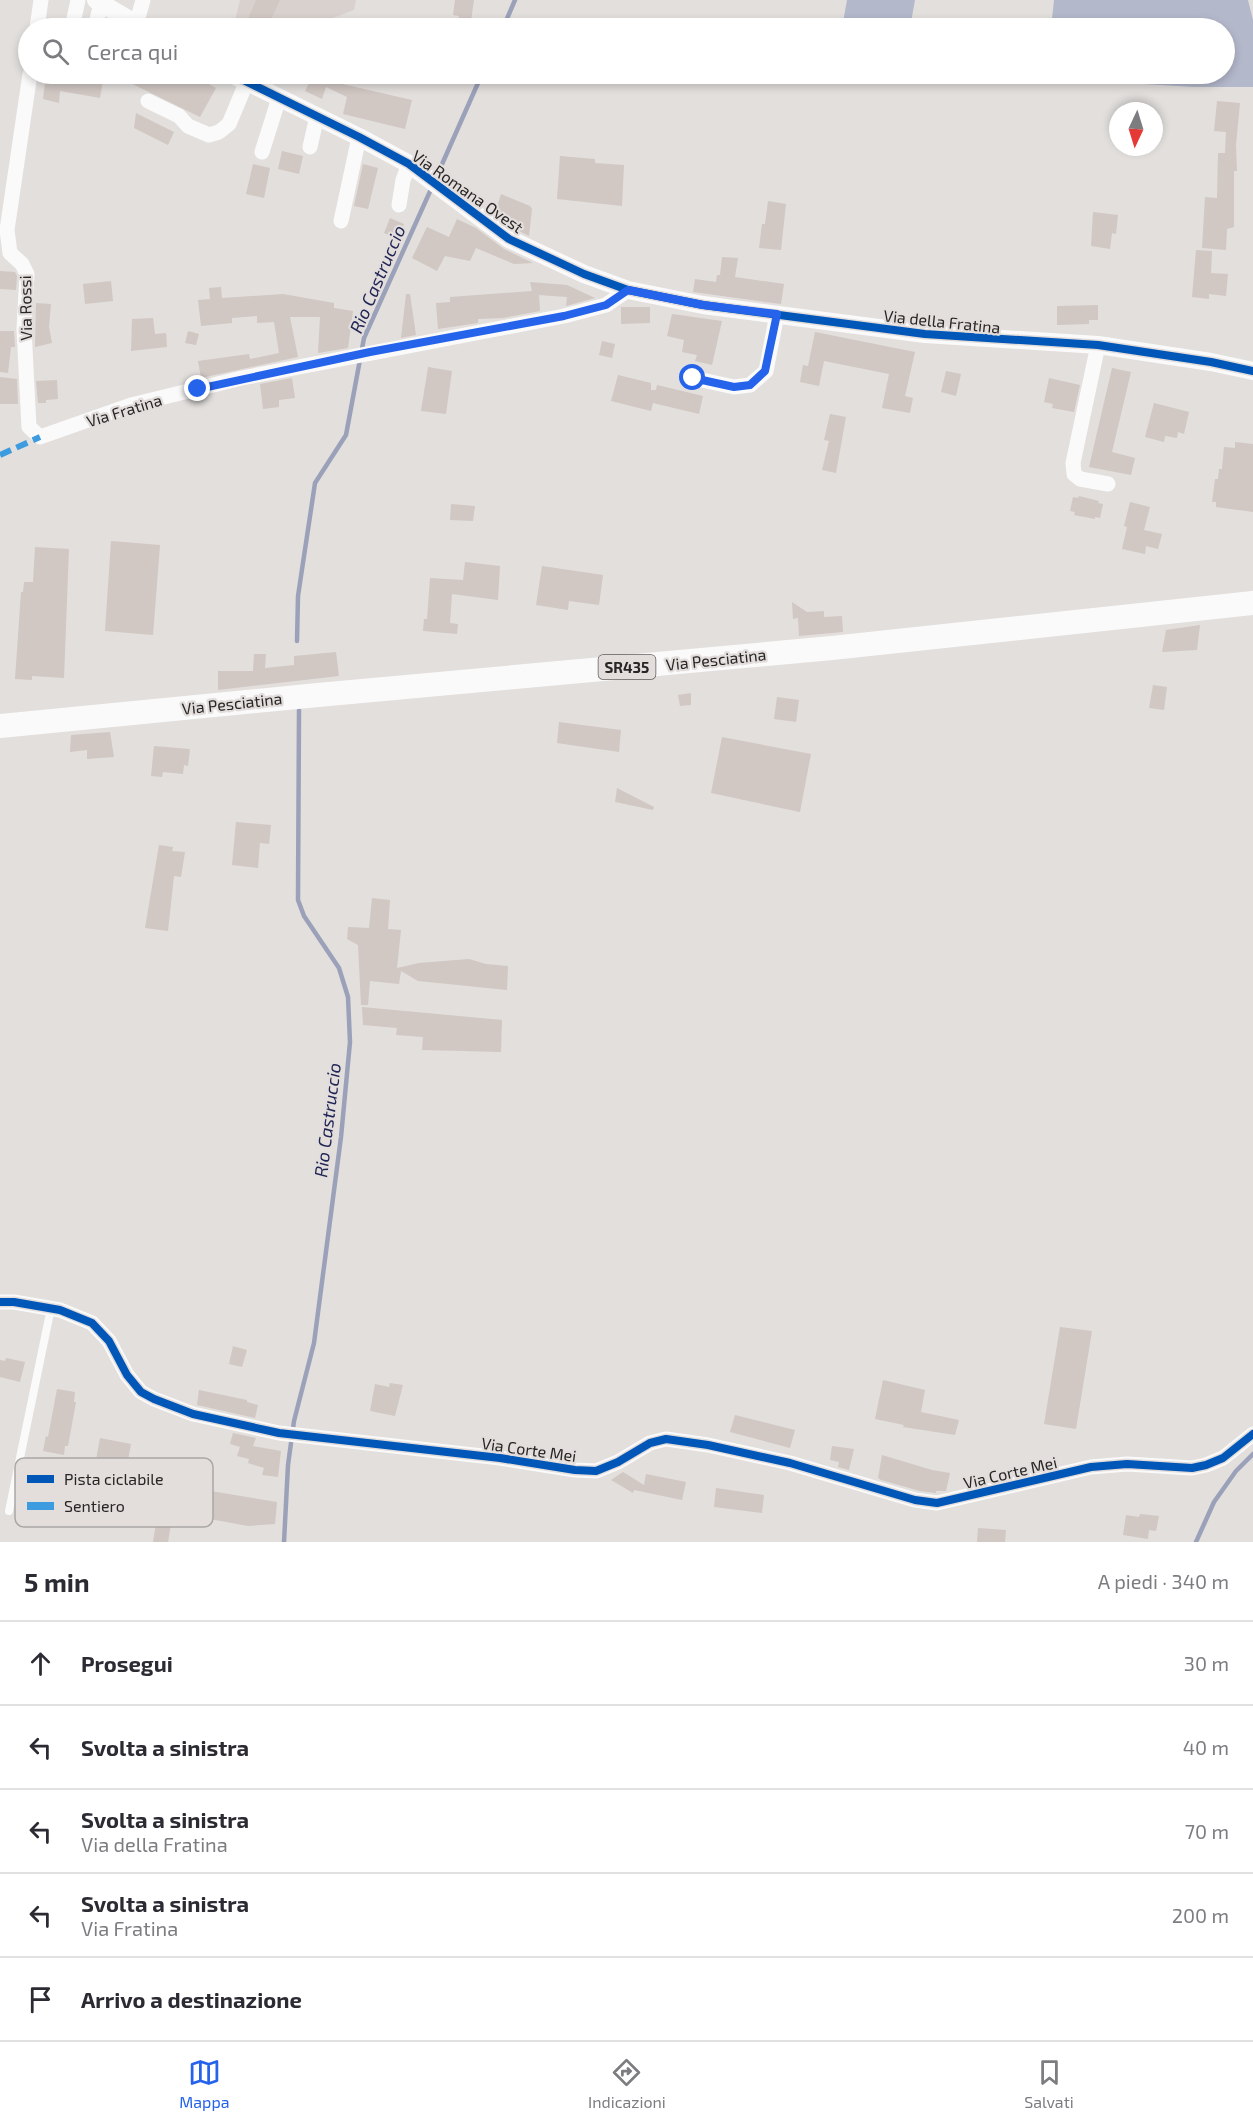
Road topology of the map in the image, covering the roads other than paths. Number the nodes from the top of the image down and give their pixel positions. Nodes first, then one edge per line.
1 (41, 0) edge
2 (78, 0) edge
3 (142, 0) edge
4 (98, 2) edge
5 (38, 18) edge
6 (74, 18) edge
7 (96, 18) edge
8 (124, 18) edge
9 (140, 18) edge
10 (29, 84) edge
11 (234, 84) edge
12 (252, 84) edge
13 (279, 98) junction
14 (148, 101) dead end
15 (317, 116) junction
16 (359, 137) junction
17 (310, 147) dead end
18 (262, 152) dead end
19 (409, 164) junction
20 (399, 205) dead end
21 (341, 221) dead end
22 (628, 290) junction
23 (777, 314) junction
24 (1098, 345) junction
25 (1253, 371) edge
26 (693, 378) dead end
27 (40, 437) joint
28 (1107, 484) dead end
29 (1253, 603) edge
30 (0, 726) edge
31 (0, 1302) edge
32 (51, 1308) junction
33 (1253, 1434) edge
34 (20, 1458) edge
35 (15, 1482) edge
36 (9, 1511) dead end

1 - 5 street
2 - 6 street
3 - 9 street
4 - 7 street
4 - 8 street
10 - 27 street, Via Rossi
11 - 14 street
12 - 13 street, Via Romana Ovest
13 - 15 street, Via Romana Ovest
13 - 18 street
15 - 16 street, Via Romana Ovest
15 - 17 street
16 - 19 street, Via Romana Ovest
16 - 21 street
19 - 20 street
19 - 22 street, Via Romana Ovest
22 - 23 street, Via della Fratina
22 - 27 street, Via Fratina
23 - 24 street, Via della Fratina
23 - 26 street
24 - 25 street, Via della Fratina
24 - 28 street
29 - 30 main road, Via Pesciatina / SR435
31 - 32 street, Via Corte Mei
32 - 33 street, Via Corte Mei
32 - 34 lane
35 - 36 lane

